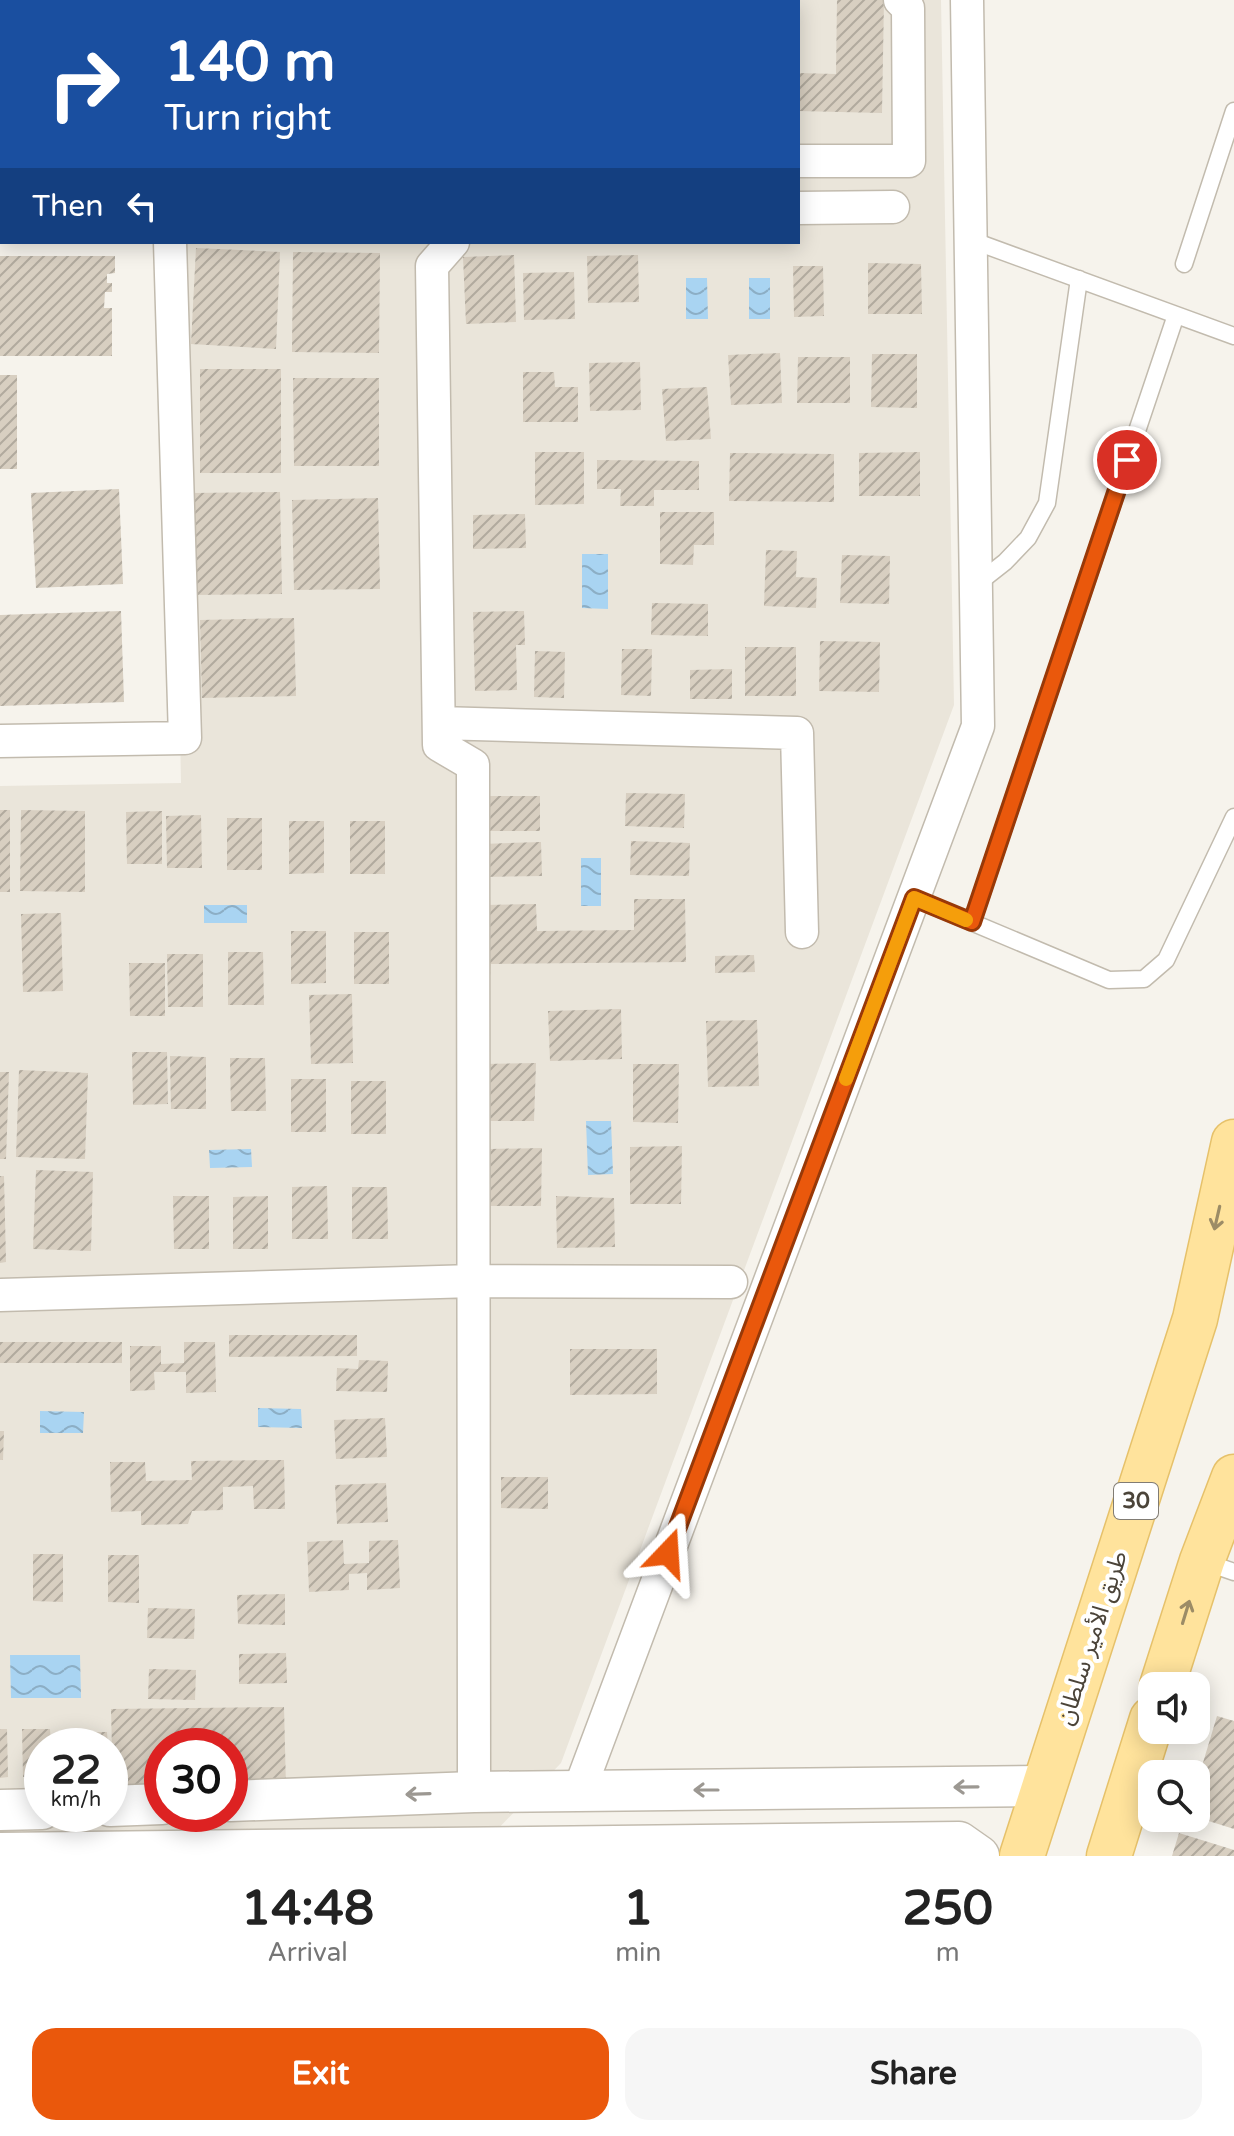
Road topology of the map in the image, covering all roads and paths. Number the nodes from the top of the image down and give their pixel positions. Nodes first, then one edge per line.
1 (900, 0) edge
2 (967, 0) edge
3 (1234, 111) edge
4 (800, 161) edge
5 (893, 207) dead end
6 (800, 208) edge
7 (971, 240) junction
8 (170, 244) edge
9 (451, 244) edge
10 (1184, 264) dead end
11 (1079, 279) junction
12 (1176, 315) junction
13 (1234, 336) edge
14 (976, 584) junction
15 (439, 723) junction
16 (0, 741) edge
17 (1234, 817) edge
18 (914, 898) junction
19 (972, 922) junction
20 (802, 932) dead end
21 (1234, 1142) edge
22 (473, 1281) junction
23 (731, 1282) dead end
24 (0, 1295) edge
25 (1234, 1477) edge
26 (1218, 1566) edge
27 (1169, 1672) edge
28 (1144, 1744) edge
29 (1044, 1786) junction
30 (579, 1791) junction
31 (474, 1792) junction
32 (248, 1800) edge
33 (24, 1809) edge
34 (0, 1810) edge
35 (476, 1852) edge
36 (0, 1853) edge
37 (979, 1856) edge
38 (1022, 1856) edge
39 (1109, 1856) edge

1 - 4 street
2 - 7 street
3 - 10 lane
5 - 6 street
7 - 11 lane
7 - 14 street
8 - 16 street
9 - 15 street
11 - 12 lane
11 - 14 lane
12 - 13 lane
12 - 19 lane
14 - 18 street
15 - 20 street
15 - 22 street
17 - 19 lane
18 - 19 lane
18 - 30 street
21 -> 29 main road, طريق الأمير سلطان / 30
22 - 23 street
22 - 24 street
22 - 31 street
25 - 26 main road
27 -> 26 main road
28 - 39 main road
29 -> 30 street
29 - 38 main road, طريق الأمير سلطان / 30
30 - 31 street
31 -> 32 street
33 - 34 street
35 - 36 street
35 - 37 street

